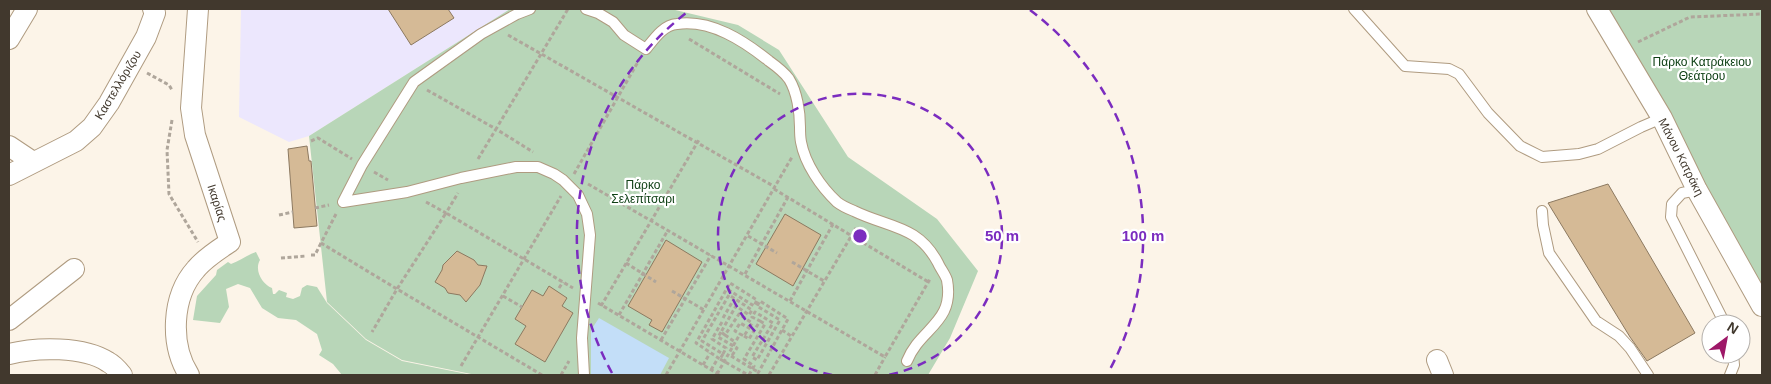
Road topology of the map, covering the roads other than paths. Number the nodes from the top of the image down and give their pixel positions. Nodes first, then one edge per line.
1 (27, 9) edge
2 (153, 9) edge
3 (198, 9) edge
4 (530, 9) edge
5 (586, 9) edge
6 (1354, 9) edge
7 (1596, 9) edge
8 (9, 39) edge
9 (1662, 118) junction
10 (9, 146) edge
11 (33, 162) junction
12 (9, 175) edge
13 (1697, 190) junction
14 (1542, 211) dead end
15 (74, 268) dead end
16 (1762, 306) edge
17 (1720, 314) edge
18 (9, 320) edge
19 (9, 354) edge
20 (907, 361) dead end
21 (122, 375) edge
22 (190, 375) edge
23 (584, 375) edge
24 (1648, 375) edge

1 - 8 street
2 - 11 street, Καστελλόριζου
3 - 22 street, Ικαρίας
4 - 23 lane
5 - 20 lane
6 - 9 lane
7 - 9 street, Μάνου Κατράκη
9 - 13 street, Μάνου Κατράκη
10 - 11 street
11 - 12 street, Καστελλόριζου
13 - 16 street, Μάνου Κατράκη
13 - 17 lane
14 - 24 lane
15 - 18 street
19 - 21 street

